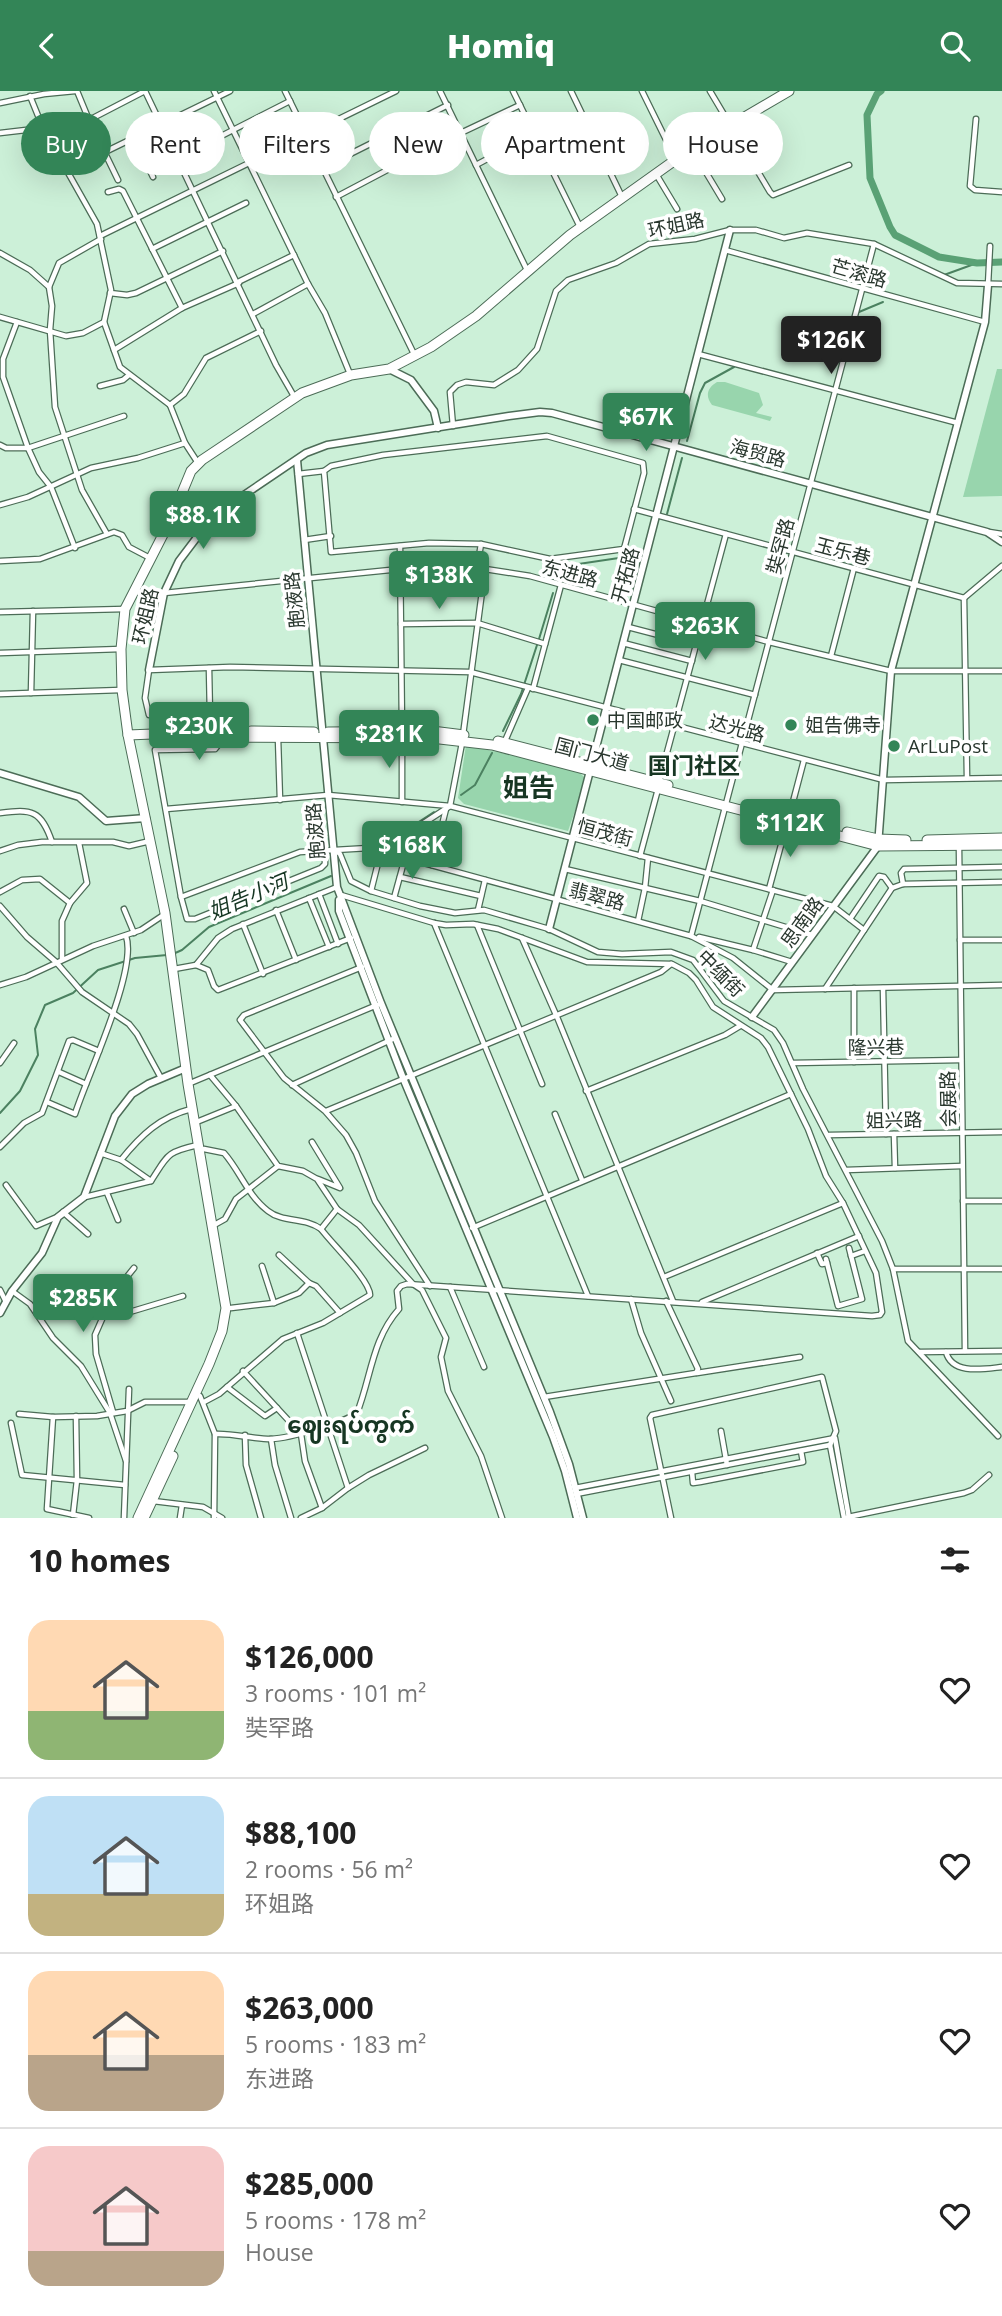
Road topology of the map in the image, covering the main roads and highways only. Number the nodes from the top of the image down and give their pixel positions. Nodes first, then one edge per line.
1 (789, 91) edge
2 (208, 725) junction
3 (225, 734) junction
4 (128, 735) junction
5 (323, 735) junction
6 (463, 738) junction
7 (591, 769) junction
8 (1002, 838) edge
9 (878, 843) junction
10 (1002, 845) edge
11 (189, 1078) junction
12 (201, 1147) junction
13 (150, 1499) junction
14 (138, 1518) edge
15 (144, 1518) edge

1 - 4 highway
2 - 3 highway, 国门大道
2 - 3 highway, 国门大道
2 - 4 highway, 国门大道
3 - 5 highway, 国门大道
3 - 5 highway, 国门大道
4 - 11 highway
5 - 6 highway, 国门大道
6 - 7 highway, 国门大道
6 - 7 highway, 国门大道
7 - 9 highway, 国门大道
8 - 9 highway, 国门大道
9 - 10 highway, 国门大道
11 - 12 highway
11 - 12 highway
12 - 13 highway
12 - 13 highway
13 - 14 highway
13 - 15 highway

